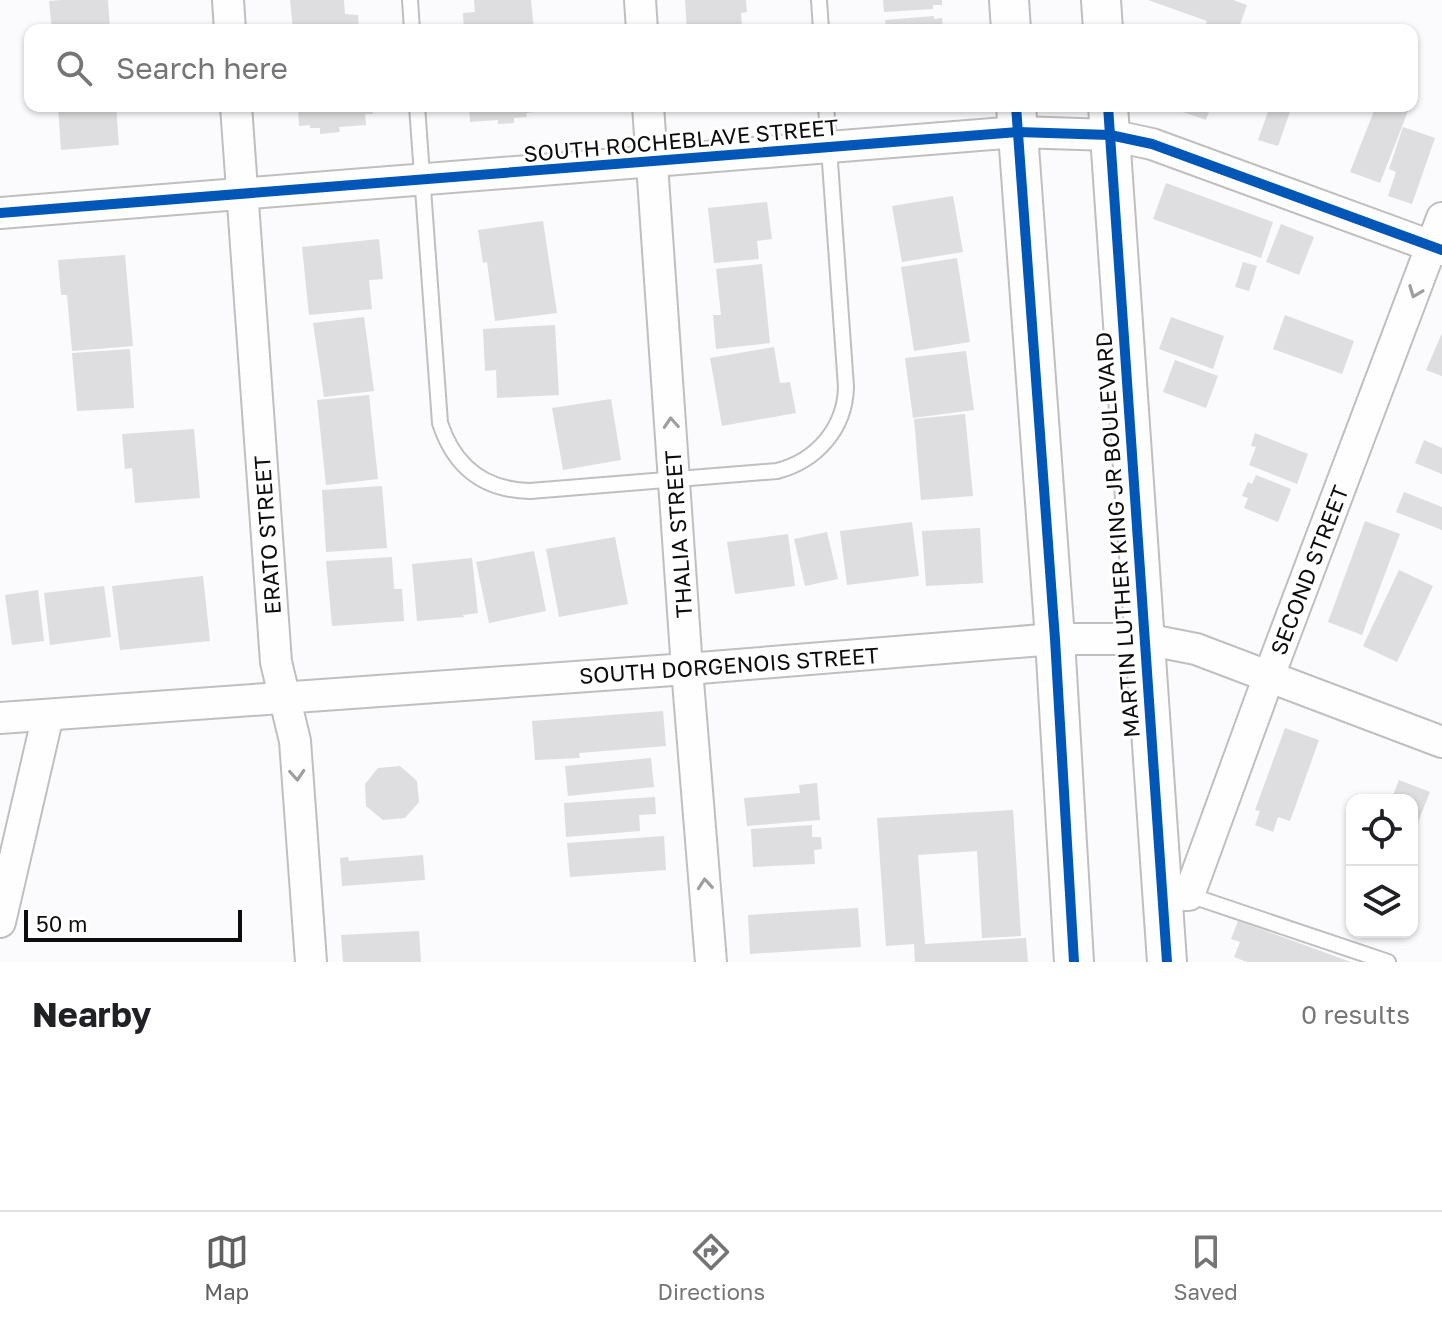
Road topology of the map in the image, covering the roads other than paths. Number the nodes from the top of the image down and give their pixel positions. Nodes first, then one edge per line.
1 (228, 0) edge
2 (410, 0) edge
3 (640, 0) edge
4 (819, 0) edge
5 (1009, 0) edge
6 (1101, 0) edge
7 (230, 24) edge
8 (412, 24) edge
9 (642, 24) edge
10 (821, 24) edge
11 (1011, 24) edge
12 (1103, 24) edge
13 (236, 112) edge
14 (417, 112) edge
15 (649, 112) edge
16 (826, 112) edge
17 (1017, 119) edge
18 (1109, 120) edge
19 (828, 148) junction
20 (653, 162) junction
21 (421, 181) junction
22 (242, 194) junction
23 (0, 213) edge
24 (1439, 238) edge
25 (674, 478) junction
26 (1055, 639) junction
27 (1145, 639) junction
28 (687, 669) junction
29 (1269, 676) junction
30 (284, 698) junction
31 (48, 715) junction
32 (0, 718) edge
33 (1442, 742) edge
34 (1175, 895) junction
35 (0, 922) edge
36 (311, 962) edge
37 (711, 962) edge
38 (1074, 962) edge
39 (1167, 962) edge
40 (1388, 962) edge

1 - 7 street
2 - 8 lane
3 - 9 street
4 - 10 lane
5 - 11 street
6 - 12 street
13 - 22 street, ERATO STREET
14 - 21 lane
15 - 20 street, THALIA STREET
16 - 19 lane
17 - 18 street, SOUTH ROCHEBLAVE STREET
17 - 19 street, SOUTH ROCHEBLAVE STREET
17 - 26 street
18 - 24 street, SOUTH ROCHEBLAVE STREET
18 - 27 street, MARTIN LUTHER KING JR BOULEVARD
19 - 20 street, SOUTH ROCHEBLAVE STREET
19 - 25 lane
20 - 21 street, SOUTH ROCHEBLAVE STREET
25 -> 20 street, THALIA STREET
21 - 22 street, SOUTH ROCHEBLAVE STREET
21 - 25 lane
22 - 23 street, SOUTH ROCHEBLAVE STREET
22 - 30 street, ERATO STREET
24 -> 29 street, SECOND STREET
25 - 28 street, THALIA STREET
26 - 27 street, SOUTH DORGENOIS STREET
26 - 28 street, SOUTH DORGENOIS STREET
26 - 38 street
27 - 29 street, SOUTH DORGENOIS STREET
27 - 34 street, MARTIN LUTHER KING JR BOULEVARD
28 - 30 street, SOUTH DORGENOIS STREET
37 -> 28 street, THALIA STREET
29 - 33 street, SOUTH DORGENOIS STREET
29 - 34 street, SECOND STREET
30 - 31 street, SOUTH DORGENOIS STREET
30 -> 36 street, ERATO STREET
31 - 32 street, SOUTH DORGENOIS STREET
31 - 35 street
34 - 39 street, MARTIN LUTHER KING JR BOULEVARD
34 - 40 lane

